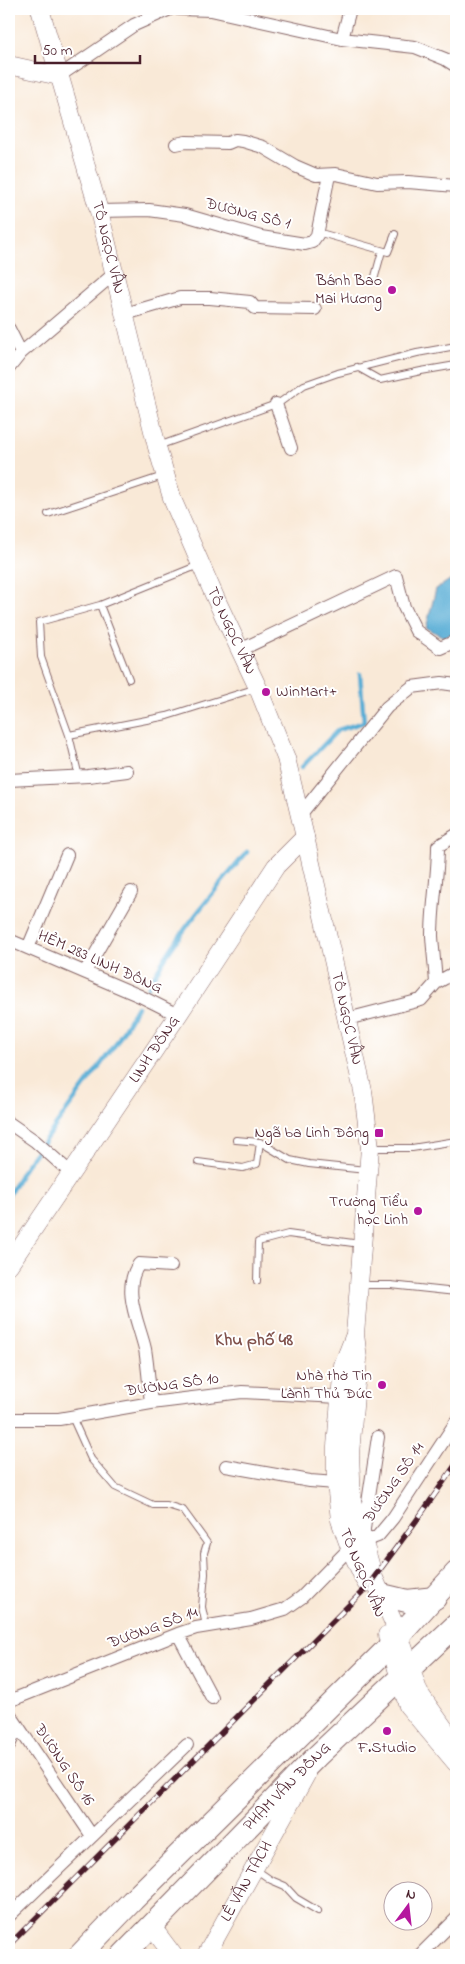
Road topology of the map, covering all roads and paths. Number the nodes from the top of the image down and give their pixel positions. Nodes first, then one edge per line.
1 (40, 9) edge
2 (170, 9) edge
3 (178, 9) edge
4 (350, 9) edge
5 (239, 12) edge
6 (342, 38) junction
7 (9, 65) edge
8 (456, 66) edge
9 (59, 76) junction
10 (176, 144) dead end
11 (329, 175) junction
12 (456, 186) edge
13 (99, 211) junction
14 (317, 232) junction
15 (395, 234) dead end
16 (382, 250) junction
17 (115, 273) junction
18 (374, 280) dead end
19 (315, 308) dead end
20 (125, 314) junction
21 (9, 329) edge
22 (456, 346) edge
23 (21, 353) junction
24 (456, 365) edge
25 (357, 367) junction
26 (9, 368) edge
27 (276, 404) junction
28 (157, 446) junction
29 (291, 448) dead end
30 (165, 475) junction
31 (48, 514) dead end
32 (200, 564) junction
33 (100, 605) junction
34 (456, 641) edge
35 (240, 650) junction
36 (130, 679) dead end
37 (456, 685) edge
38 (258, 688) junction
39 (69, 735) junction
40 (126, 771) dead end
41 (79, 777) junction
42 (9, 780) edge
43 (300, 815) junction
44 (456, 835) edge
45 (305, 837) junction
46 (67, 855) dead end
47 (131, 892) dead end
48 (9, 940) edge
49 (28, 948) junction
50 (85, 972) junction
51 (456, 972) edge
52 (436, 983) junction
53 (178, 1015) junction
54 (347, 1019) junction
55 (9, 1123) edge
56 (236, 1140) dead end
57 (456, 1141) edge
58 (260, 1142) junction
59 (370, 1148) junction
60 (198, 1162) dead end
61 (367, 1170) junction
62 (71, 1174) junction
63 (362, 1244) junction
64 (9, 1265) edge
65 (171, 1266) dead end
66 (257, 1280) dead end
67 (358, 1285) junction
68 (456, 1292) edge
69 (355, 1334) junction
70 (340, 1397) junction
71 (151, 1403) junction
72 (72, 1417) junction
73 (9, 1419) edge
74 (456, 1422) edge
75 (378, 1437) dead end
76 (226, 1466) dead end
77 (336, 1483) junction
78 (356, 1545) junction
79 (456, 1573) edge
80 (382, 1594) junction
81 (435, 1598) junction
82 (456, 1625) edge
83 (206, 1626) junction
84 (178, 1634) junction
85 (395, 1640) junction
86 (405, 1673) junction
87 (212, 1698) dead end
88 (9, 1701) edge
89 (9, 1713) edge
90 (18, 1726) junction
91 (9, 1745) edge
92 (187, 1745) dead end
93 (456, 1746) edge
94 (316, 1757) junction
95 (456, 1763) edge
96 (92, 1836) junction
97 (240, 1836) junction
98 (263, 1852) junction
99 (254, 1869) junction
100 (318, 1911) dead end
101 (9, 1916) edge
102 (456, 1918) edge
103 (152, 1927) junction
104 (80, 1955) edge
105 (123, 1955) edge
106 (173, 1955) edge
107 (206, 1955) edge
108 (420, 1955) edge

1 - 9 main road, TÔ NGỌC VÂN
2 - 9 street
3 - 5 street
4 - 6 street
5 - 6 street
6 - 8 street
7 - 9 main road
9 - 13 main road, TÔ NGỌC VÂN
10 - 11 street
11 - 12 street
11 - 14 street
13 - 14 street, ĐƯỜNG SỐ 1
13 - 17 main road, TÔ NGỌC VÂN
14 - 16 lane
15 - 16 lane
16 - 18 lane
17 - 20 main road, TÔ NGỌC VÂN
17 - 23 street
19 - 20 street
20 - 28 main road, TÔ NGỌC VÂN
21 - 23 street
22 - 25 lane
23 - 26 street
24 - 25 lane
25 - 27 lane
27 - 28 lane
27 - 29 street
28 - 30 main road, TÔ NGỌC VÂN
30 - 31 lane
30 - 32 main road, TÔ NGỌC VÂN
32 - 33 lane
32 - 35 main road, TÔ NGỌC VÂN
33 - 36 lane
33 - 39 lane
34 - 35 street
35 - 38 main road, TÔ NGỌC VÂN
37 - 43 street
38 - 39 lane
38 - 43 main road, TÔ NGỌC VÂN
39 - 41 lane
40 - 41 street
41 - 42 street
43 - 45 main road, TÔ NGỌC VÂN
44 - 52 street
45 - 53 main road, LINH ĐÔNG
45 - 54 main road, TÔ NGỌC VÂN
46 - 49 street
47 - 50 street
48 - 49 street, HẺM 283 LINH ĐÔNG
49 - 50 street, HẺM 283 LINH ĐÔNG
50 - 53 street, HẺM 283 LINH ĐÔNG
51 - 52 street
52 - 54 street
53 - 62 main road, LINH ĐÔNG
54 - 59 main road, TÔ NGỌC VÂN
55 - 62 street
56 - 58 lane
57 - 59 lane
58 - 60 lane
58 - 61 lane
59 - 61 main road, TÔ NGỌC VÂN
61 - 63 main road, TÔ NGỌC VÂN
62 - 64 main road, LINH ĐÔNG
63 - 66 lane
63 - 67 main road, TÔ NGỌC VÂN
65 - 71 street
67 - 68 lane
67 - 69 main road, TÔ NGỌC VÂN
69 - 70 main road, TÔ NGỌC VÂN
69 - 78 main road, TÔ NGỌC VÂN
70 - 71 street, ĐƯỜNG SỐ 10
70 - 77 main road, TÔ NGỌC VÂN
71 - 72 street, ĐƯỜNG SỐ 10
72 - 73 street, ĐƯỜNG SỐ 10
72 - 83 lane
74 - 78 street, ĐƯỜNG SỐ 14
75 - 78 street, ĐƯỜNG SỐ 14
76 - 77 street
77 - 78 main road, TÔ NGỌC VÂN
78 - 80 main road, TÔ NGỌC VÂN
78 - 83 street, ĐƯỜNG SỐ 14
78 - 85 main road, TÔ NGỌC VÂN
79 - 81 highway
80 - 81 highway
80 - 85 main road, TÔ NGỌC VÂN
81 - 85 highway
82 - 86 highway, PHẠM VĂN ĐỒNG
83 - 84 street, ĐƯỜNG SỐ 14
84 - 87 street
84 - 88 street, ĐƯỜNG SỐ 14
85 - 86 main road, TÔ NGỌC VÂN
85 - 104 highway, PHẠM VĂN ĐỒNG
86 - 93 main road, TÔ NGỌC VÂN
86 - 94 highway, PHẠM VĂN ĐỒNG
86 - 95 main road, TÔ NGỌC VÂN
89 - 90 street, ĐƯỜNG SỐ 16
90 - 91 street
90 - 96 street, ĐƯỜNG SỐ 16
92 - 96 street
94 - 97 highway, PHẠM VĂN ĐỒNG
94 - 98 main road, LÊ VĂN TÁCH
96 - 101 street
97 - 98 main road
97 - 103 highway, PHẠM VĂN ĐỒNG
98 - 99 main road, LÊ VĂN TÁCH
99 - 100 lane
99 - 107 main road, LÊ VĂN TÁCH
102 - 108 street
103 - 105 highway, PHẠM VĂN ĐỒNG
103 - 106 main road

